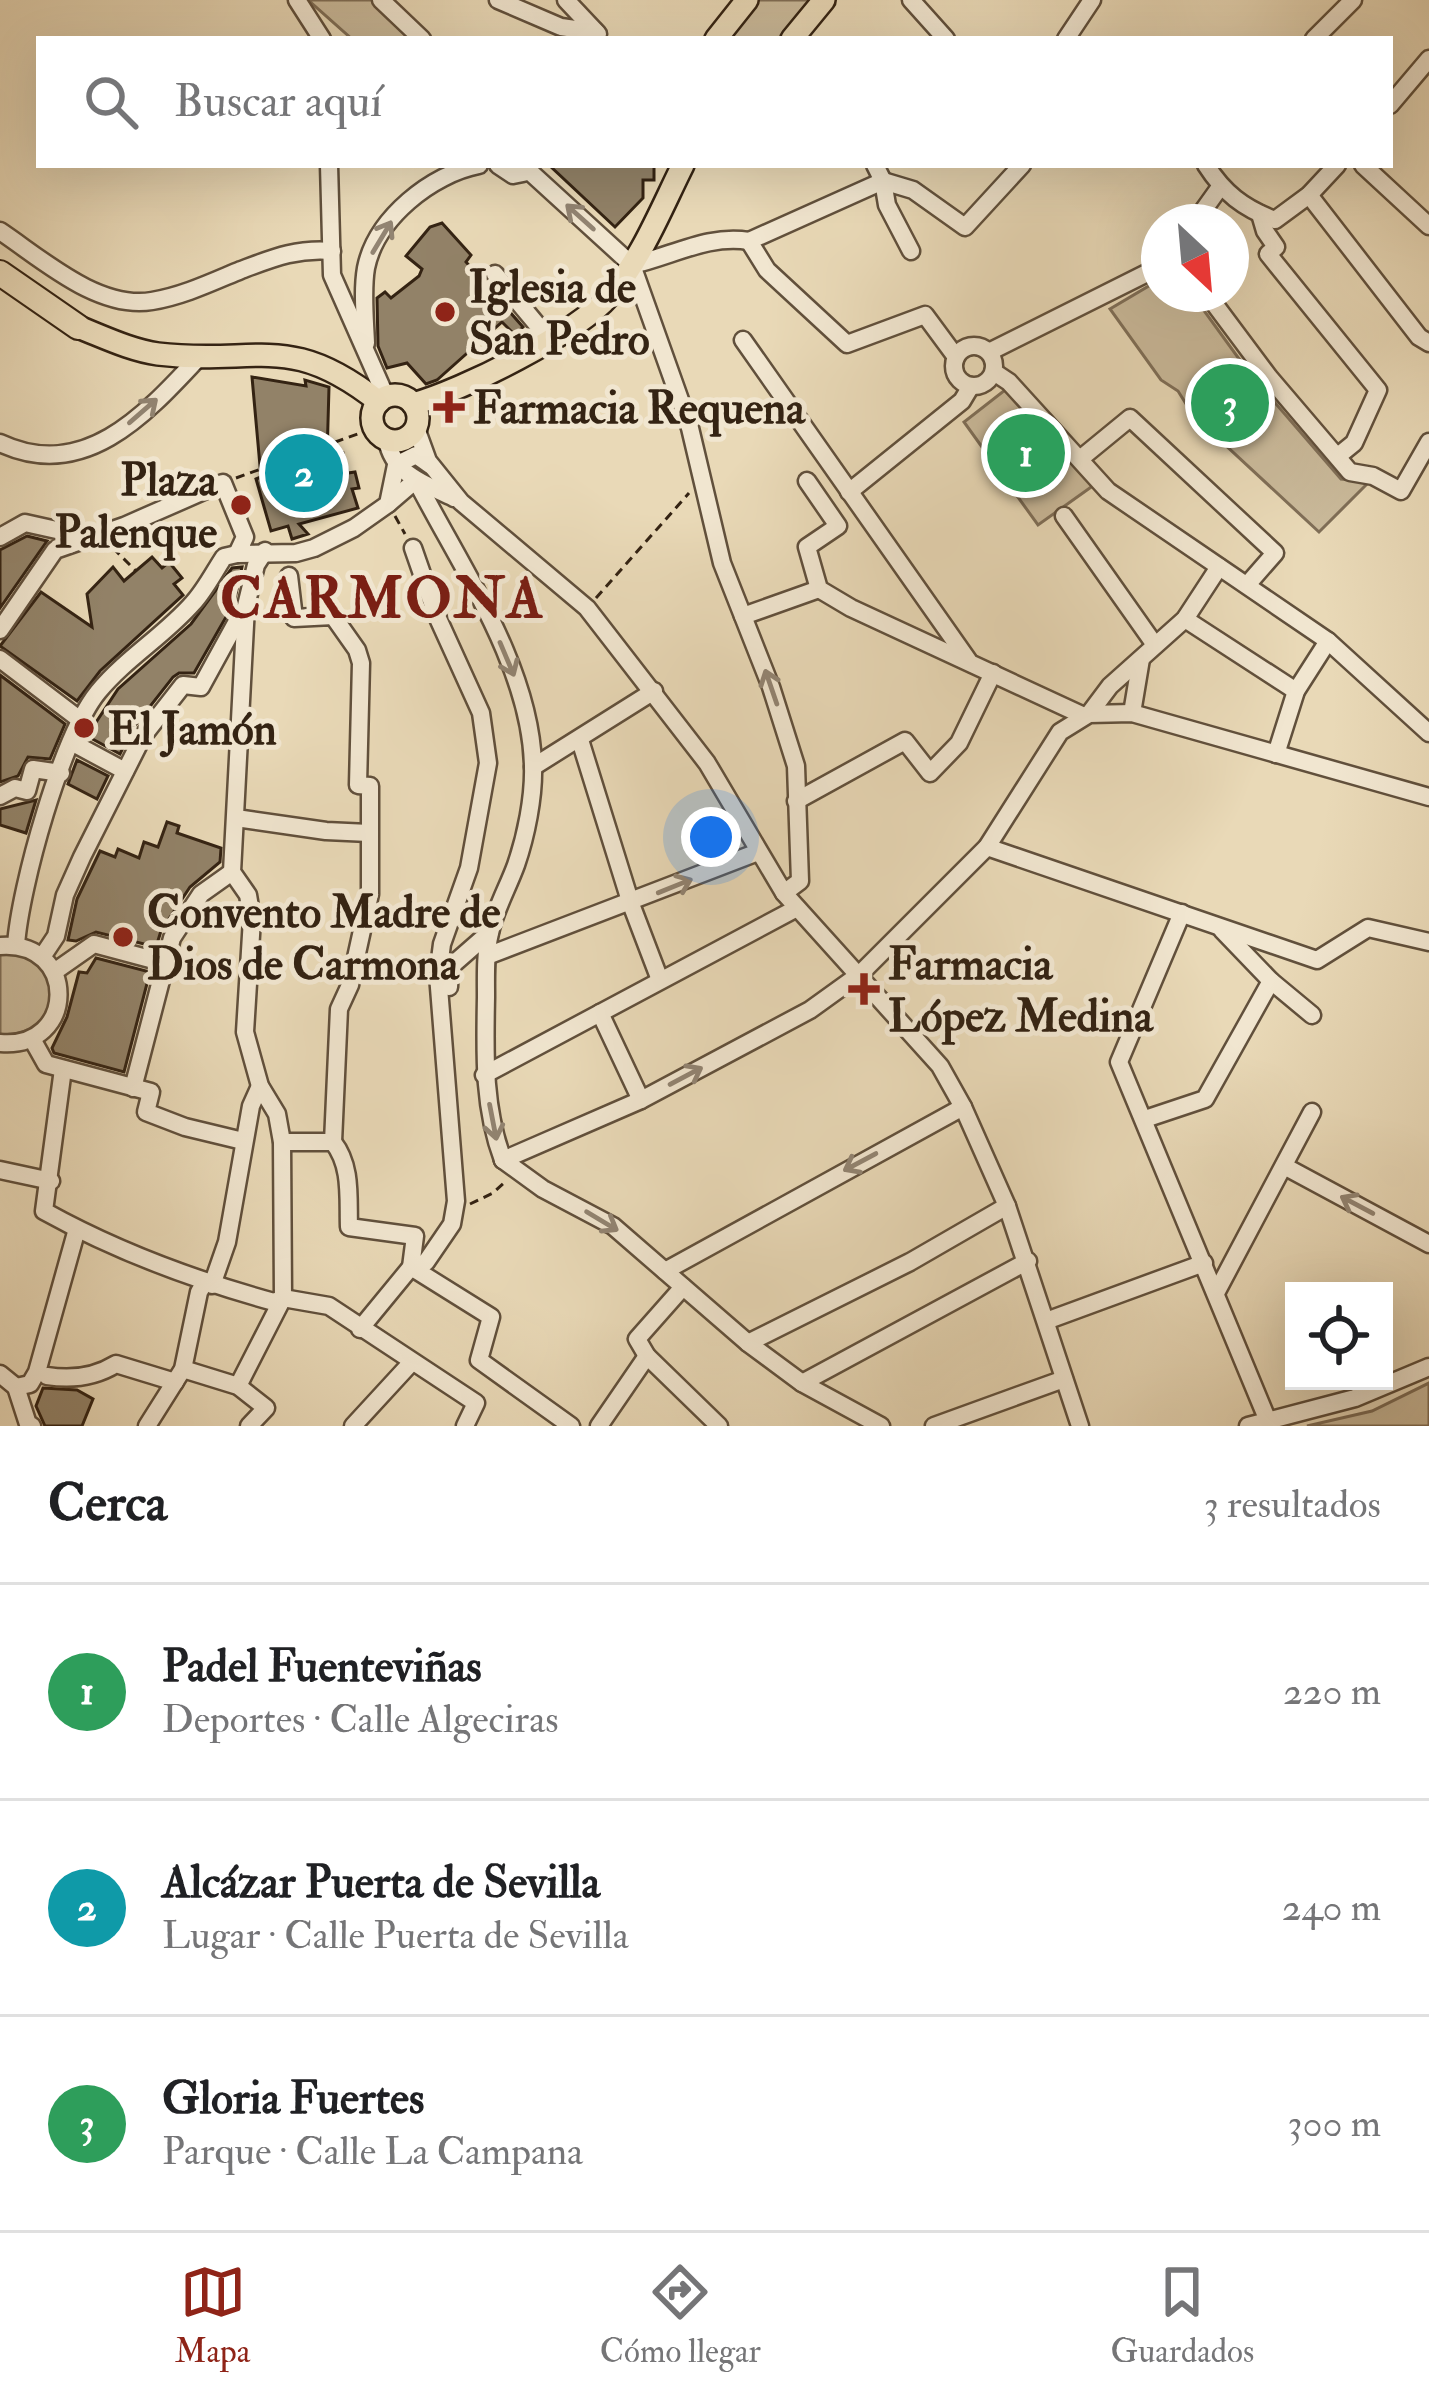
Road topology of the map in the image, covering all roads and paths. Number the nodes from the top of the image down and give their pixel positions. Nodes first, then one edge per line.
1 (297, 0) edge
2 (381, 0) edge
3 (498, 0) edge
4 (566, 0) edge
5 (747, 0) edge
6 (824, 0) edge
7 (911, 0) edge
8 (1092, 0) edge
9 (1353, 0) edge
10 (806, 33) edge
11 (320, 36) edge
12 (419, 36) edge
13 (599, 36) edge
14 (718, 36) edge
15 (943, 36) edge
16 (1068, 36) edge
17 (1316, 36) edge
18 (1428, 65) edge
19 (1393, 102) edge
20 (329, 168) edge
21 (463, 168) edge
22 (530, 168) edge
23 (681, 168) edge
24 (1019, 168) edge
25 (1207, 168) edge
26 (1333, 168) edge
27 (1366, 168) edge
28 (879, 173) edge
29 (1220, 187) junction
30 (1310, 195) junction
31 (1208, 204) edge
32 (1260, 214) junction
33 (1429, 226) edge
34 (0, 231) edge
35 (749, 242) junction
36 (332, 251) junction
37 (911, 251) dead end
38 (632, 266) junction
39 (0, 273) edge
40 (495, 274) dead end
41 (1141, 276) edge
42 (1220, 312) edge
43 (78, 327) joint
44 (549, 339) junction
45 (743, 340) dead end
46 (1429, 343) edge
47 (366, 350) junction
48 (989, 352) junction
49 (201, 355) junction
50 (956, 358) junction
51 (994, 372) junction
52 (971, 386) junction
53 (382, 399) junction
54 (413, 404) junction
55 (416, 428) junction
56 (381, 434) junction
57 (1429, 442) edge
58 (0, 443) edge
59 (1338, 456) junction
60 (1080, 459) junction
61 (396, 465) junction
62 (438, 473) junction
63 (702, 479) junction
64 (416, 480) junction
65 (807, 482) dead end
66 (223, 483) junction
67 (850, 492) junction
68 (461, 502) junction
69 (388, 504) junction
70 (1064, 516) dead end
71 (0, 536) edge
72 (94, 536) junction
73 (413, 548) joint
74 (265, 551) junction
75 (237, 554) junction
76 (1219, 567) junction
77 (136, 571) dead end
78 (289, 576) dead end
79 (1247, 585) junction
80 (819, 589) junction
81 (246, 606) junction
82 (586, 608) junction
83 (743, 616) junction
84 (1185, 619) junction
85 (1, 628) edge
86 (1328, 641) junction
87 (1148, 652) junction
88 (0, 659) edge
89 (968, 660) junction
90 (993, 673) junction
91 (1296, 691) junction
92 (654, 692) junction
93 (1132, 713) junction
94 (1086, 715) junction
95 (79, 719) junction
96 (1429, 733) edge
97 (580, 740) junction
98 (73, 742) junction
99 (1276, 754) junction
100 (533, 767) junction
101 (125, 771) junction
102 (61, 773) junction
103 (0, 796) edge
104 (1429, 797) edge
105 (796, 801) junction
106 (236, 818) junction
107 (369, 833) junction
108 (987, 847) junction
109 (758, 852) junction
110 (232, 872) junction
111 (784, 892) junction
112 (631, 904) junction
113 (797, 908) junction
114 (1182, 914) junction
115 (1218, 926) junction
116 (490, 932) junction
117 (1429, 942) edge
118 (4, 945) edge
119 (487, 956) junction
120 (165, 963) junction
121 (48, 964) junction
122 (860, 974) junction
123 (660, 980) junction
124 (1271, 981) junction
125 (600, 1013) junction
126 (1312, 1016) dead end
127 (32, 1039) junction
128 (2, 1049) edge
129 (63, 1069) junction
130 (484, 1075) junction
131 (260, 1086) junction
132 (133, 1088) junction
133 (640, 1100) junction
134 (963, 1107) junction
135 (1312, 1112) dead end
136 (449, 1114) junction
137 (1145, 1119) junction
138 (244, 1141) junction
139 (282, 1142) junction
140 (333, 1142) junction
141 (510, 1165) junction
142 (1284, 1166) junction
143 (0, 1170) edge
144 (51, 1181) junction
145 (1007, 1206) junction
146 (454, 1211) junction
147 (77, 1229) junction
148 (1429, 1244) edge
149 (1028, 1262) junction
150 (1204, 1263) junction
151 (411, 1267) junction
152 (664, 1271) junction
153 (208, 1284) junction
154 (683, 1287) junction
155 (1216, 1293) junction
156 (283, 1298) junction
157 (1046, 1321) junction
158 (360, 1329) junction
159 (748, 1343) junction
160 (647, 1356) junction
161 (411, 1363) junction
162 (1429, 1367) edge
163 (179, 1375) junction
164 (47, 1376) dead end
165 (7, 1379) edge
166 (1064, 1379) junction
167 (802, 1383) junction
168 (238, 1386) junction
169 (1268, 1421) junction
170 (30, 1425) edge
171 (568, 1425) edge
172 (147, 1426) edge
173 (249, 1426) edge
174 (353, 1426) edge
175 (465, 1426) edge
176 (599, 1426) edge
177 (718, 1426) edge
178 (880, 1426) edge
179 (934, 1426) edge
180 (1080, 1426) edge
181 (1248, 1426) edge

1 - 11 street
2 - 12 street
3 - 13 street
4 - 13 street
5 - 14 main road
6 - 10 main road
7 - 15 street
8 - 16 street
9 - 17 street
18 - 19 street
20 - 36 street
47 -> 21 street
38 -> 22 street
23 - 38 main road
24 - 28 street
25 - 29 street
26 - 30 street
27 - 33 street
28 - 35 street
28 - 37 street
29 - 31 street
29 - 32 street
30 - 32 street
30 - 46 street
32 - 59 street
34 - 36 street
35 - 38 street
35 - 50 street
36 - 47 street
38 - 44 main road
38 - 63 street
39 - 43 highway
40 - 44 street
41 - 48 street
42 - 59 street
43 - 49 main road
44 - 54 main road
45 - 67 street
47 - 53 street
48 - 50 street
48 - 51 street
49 - 53 main road
58 -> 49 street
50 - 52 street
51 - 52 street
51 - 60 street
52 - 67 street
53 - 54 main road
53 - 56 main road
54 - 55 main road
55 - 56 main road
55 - 62 street
56 - 61 street
56 - 66 path
57 - 59 street
60 - 76 street
60 - 79 street
61 - 62 street
61 - 64 street
61 - 69 street
62 - 68 street
63 - 82 path
63 - 83 street
64 - 68 street
64 - 69 street
64 -> 100 street
65 - 80 street
66 - 72 street
66 - 75 street
67 - 89 street
68 - 82 street
69 - 73 path
69 - 74 street
70 - 87 street
71 - 72 street
72 - 77 path
72 - 85 street
73 - 136 street
74 - 75 street
74 - 81 street
75 - 95 street
76 - 79 street
76 - 84 street
78 - 107 street
79 - 86 street
80 - 83 street
80 - 89 street
81 - 101 street
81 - 106 street
82 - 92 street
105 -> 83 street
84 - 87 street
84 - 91 street
86 - 91 street
86 - 96 street
87 - 93 street
87 - 94 street
88 - 95 street
89 - 90 street
90 - 94 street
90 - 105 street
91 - 99 street
92 - 97 street
92 - 109 street
93 - 94 street
93 - 99 street
94 - 108 street
95 - 98 street
97 - 100 street
97 - 112 street
98 - 101 street
98 - 102 street
99 - 104 street
100 - 116 street
101 - 121 street
102 - 103 street
102 - 118 street
105 - 111 street
106 - 107 street
106 - 110 street
107 - 140 street
108 - 114 street
108 - 122 street
109 - 111 street
112 -> 109 street
110 - 120 street
110 - 131 street
111 - 113 street
112 - 119 street
112 - 123 street
113 - 122 street
113 - 123 street
114 - 115 street
114 - 137 street
115 - 117 street
115 - 124 street
116 - 119 street
116 - 136 street
118 - 121 street
119 - 130 street
120 - 121 street
120 - 132 street
121 - 127 street
133 -> 122 street
122 - 134 street
123 - 125 street
124 - 126 street
124 - 137 street
125 - 130 street
125 - 133 street
127 - 128 street
127 - 129 street
129 - 132 street
129 - 144 street
130 -> 141 street
131 - 138 street
131 - 139 street
132 - 138 street
133 - 141 street
134 - 145 street
134 -> 152 street
135 - 142 street
136 - 146 street
137 - 150 street
138 - 153 street
139 - 140 street
139 - 156 street
140 - 151 street
141 - 146 path
141 -> 152 street
148 -> 142 street
142 - 155 street
143 - 144 street
144 - 147 street
145 - 149 street
145 - 159 street
146 - 151 street
147 - 153 street
147 - 165 street
149 - 157 street
149 - 167 street
150 - 155 street
150 - 157 street
151 - 158 street
151 - 171 street
152 - 154 street
153 - 156 street
153 - 163 street
154 - 159 street
154 - 160 street
155 - 169 street
156 - 158 street
156 - 168 street
157 - 166 street
158 - 161 street
159 - 167 street
160 - 176 street
160 - 177 street
161 - 174 street
161 - 175 street
162 - 169 street
163 - 164 street
163 - 168 street
163 - 172 street
165 - 170 street
166 - 179 street
166 - 180 street
167 - 178 street
168 - 173 street
169 - 181 street

